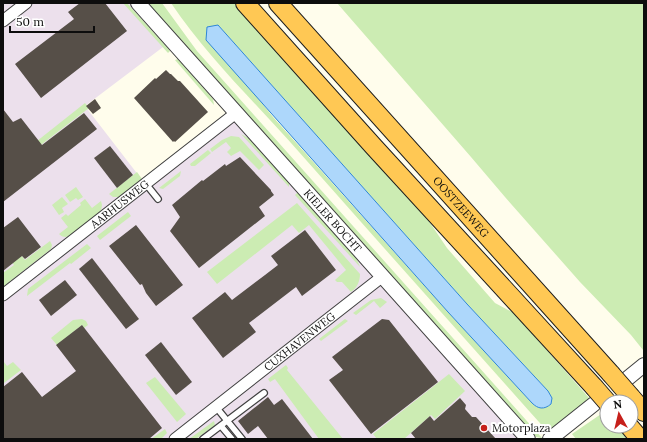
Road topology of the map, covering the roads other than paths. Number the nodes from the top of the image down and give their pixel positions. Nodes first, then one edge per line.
1 (26, 3) edge
2 (138, 3) edge
3 (245, 3) edge
4 (278, 3) edge
5 (3, 21) edge
6 (236, 113) junction
7 (146, 184) junction
8 (158, 199) dead end
9 (383, 276) junction
10 (3, 295) edge
11 (644, 365) edge
12 (619, 376) junction
13 (264, 393) dead end
14 (598, 398) edge
15 (216, 407) junction
16 (644, 412) edge
17 (227, 421) junction
18 (221, 426) junction
19 (175, 439) edge
20 (203, 439) edge
21 (232, 439) edge
22 (242, 439) edge
23 (528, 439) edge
24 (550, 439) edge

1 - 5 street
2 - 6 street, KIELER BOCHT
3 - 14 highway, OOSTZEEWEG
4 - 12 highway, OOSTZEEWEG
6 - 7 street, AARHUSWEG
6 - 9 street, KIELER BOCHT
7 - 8 lane
7 - 10 street, AARHUSWEG
9 - 15 street, CUXHAVENWEG
9 - 23 street, KIELER BOCHT
11 - 12 street
12 - 16 highway, OOSTZEEWEG, bridge
13 - 17 lane
14 - 24 street
15 - 17 lane
15 - 19 street, CUXHAVENWEG
17 - 18 lane
17 - 22 lane
18 - 20 lane
18 - 21 lane

